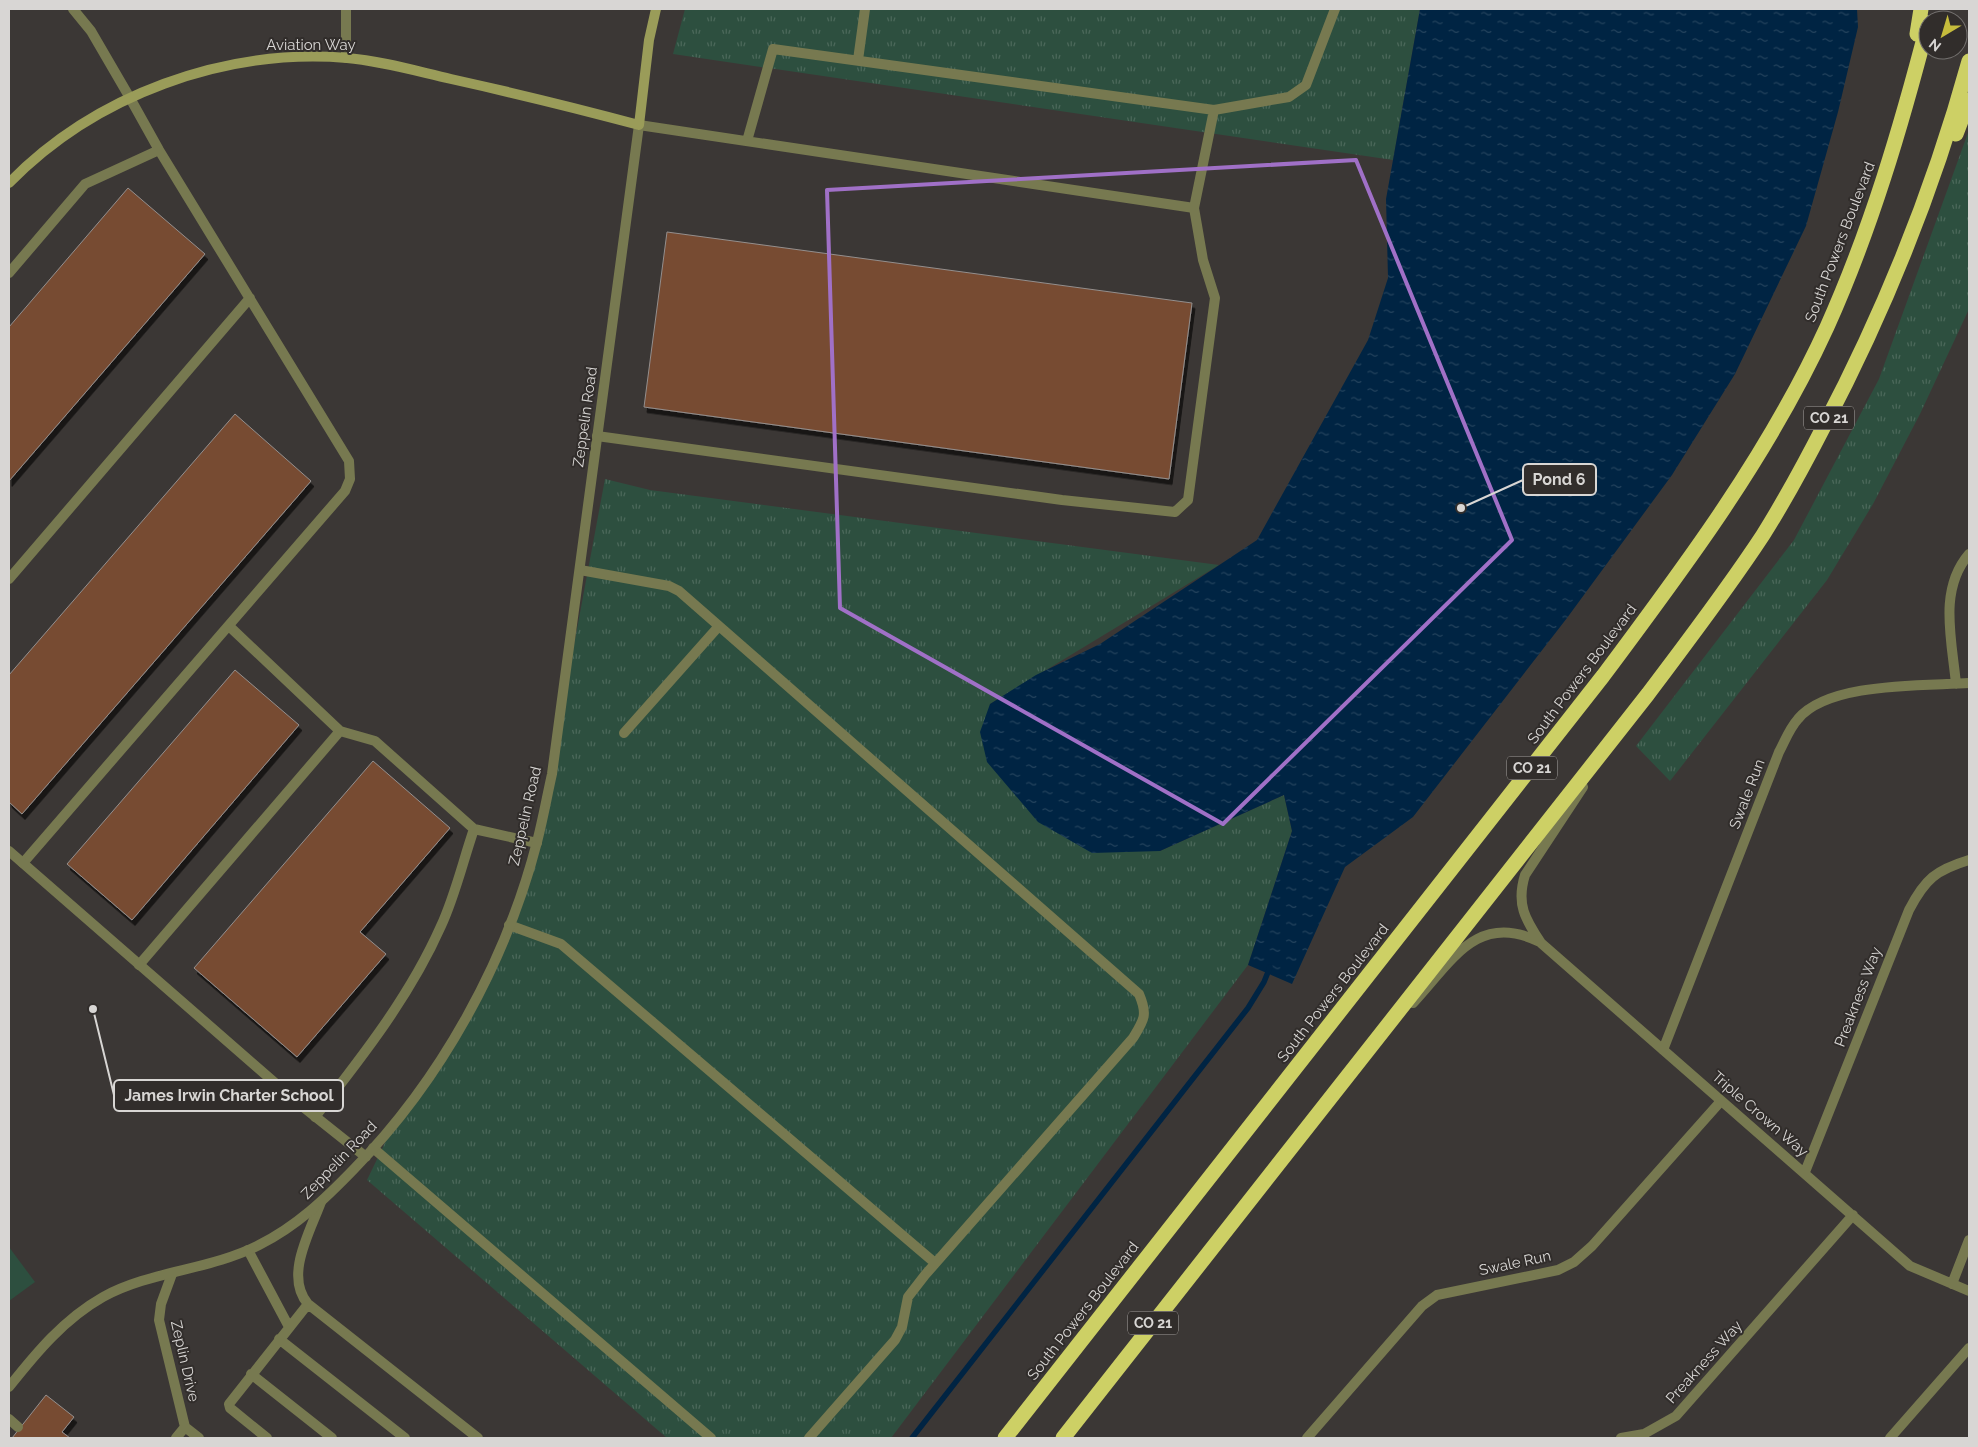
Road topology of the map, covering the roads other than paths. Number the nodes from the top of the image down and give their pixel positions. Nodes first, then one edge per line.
1 (73, 9) edge
2 (346, 9) edge
3 (656, 9) edge
4 (865, 9) edge
5 (1335, 9) edge
6 (1921, 9) edge
7 (346, 58) junction
8 (858, 60) junction
9 (1918, 60) edge
10 (1969, 61) edge
11 (130, 98) junction
12 (1969, 100) edge
13 (1214, 110) junction
14 (638, 125) junction
15 (1899, 134) junction
16 (747, 141) junction
17 (159, 150) junction
18 (9, 183) edge
19 (1194, 208) junction
20 (1905, 253) junction
21 (9, 273) edge
22 (250, 298) junction
23 (597, 436) junction
24 (1969, 554) edge
25 (580, 570) junction
26 (9, 579) edge
27 (229, 626) junction
28 (719, 626) junction
29 (1969, 683) edge
30 (1956, 684) junction
31 (1631, 715) junction
32 (340, 731) junction
33 (624, 733) dead end
34 (474, 829) junction
35 (537, 843) junction
36 (9, 851) edge
37 (1969, 860) edge
38 (23, 863) junction
39 (509, 925) junction
40 (1541, 942) junction
41 (139, 965) junction
42 (1663, 1050) junction
43 (1350, 1072) junction
44 (1721, 1101) junction
45 (315, 1117) junction
46 (373, 1148) junction
47 (366, 1157) junction
48 (1805, 1172) junction
49 (321, 1202) junction
50 (1853, 1215) junction
51 (1969, 1240) edge
52 (248, 1250) junction
53 (935, 1263) junction
54 (172, 1274) junction
55 (1952, 1284) junction
56 (1969, 1291) edge
57 (308, 1304) junction
58 (289, 1327) junction
59 (279, 1339) junction
60 (1969, 1348) edge
61 (251, 1374) junction
62 (9, 1387) edge
63 (9, 1420) edge
64 (18, 1427) dead end
65 (185, 1427) junction
66 (176, 1438) edge
67 (199, 1438) edge
68 (267, 1438) edge
69 (332, 1438) edge
70 (405, 1438) edge
71 (478, 1438) edge
72 (711, 1438) edge
73 (809, 1438) edge
74 (1005, 1438) edge
75 (1063, 1438) edge
76 (1307, 1438) edge
77 (1621, 1438) edge
78 (1890, 1438) edge

1 - 11 street
2 - 7 street
3 - 14 street, Zeppelin Road
4 - 8 street
5 - 13 street
6 - 15 highway
7 - 11 street, Aviation Way
7 - 14 street, Aviation Way
8 - 13 street
8 - 16 street
9 - 15 highway, South Powers Boulevard / CO 21
10 - 20 highway, CO 21
11 - 17 street
11 - 18 street, Aviation Way
12 - 20 highway
13 - 19 street
14 - 16 street
14 - 23 street, Zeppelin Road
15 - 74 highway, South Powers Boulevard / CO 21
16 - 19 street
17 - 21 street
17 - 22 street
19 - 23 street
20 - 31 highway, CO 21
22 - 26 street
22 - 27 street
23 - 25 street, Zeppelin Road
24 - 30 street
25 - 28 street
25 - 35 street, Zeppelin Road
27 - 32 street
27 - 38 street
28 - 33 street
28 - 53 street
29 - 30 street, Swale Run
30 - 42 street, Swale Run
31 - 40 street, Triple Crown Way
31 - 43 highway, CO 21
32 - 34 street
32 - 41 street
34 - 35 street
34 - 45 street
35 - 39 street, Zeppelin Road
36 - 38 street
37 - 48 street, Preakness Way
38 - 41 street
39 - 46 street, Zeppelin Road
39 - 53 street
40 - 42 street, Triple Crown Way
40 - 43 street, Triple Crown Way
41 - 45 street
42 - 44 street, Triple Crown Way
43 - 75 highway, CO 21
44 - 48 street, Triple Crown Way
44 - 76 street, Swale Run
45 - 47 street
46 - 47 street, Zeppelin Road
46 - 72 street
47 - 49 street, Zeppelin Road
48 - 50 street, Triple Crown Way
49 - 52 street, Zeppelin Road
49 - 57 street
50 - 55 street, Triple Crown Way
50 - 77 street, Preakness Way
51 - 55 street
52 - 54 street, Zeppelin Road
52 - 58 street
53 - 73 street
54 - 62 street, Zeppelin Road
54 - 65 street, Zeplin Drive
55 - 56 street, Triple Crown Way
57 - 58 street
57 - 71 street
58 - 59 street
59 - 61 street
59 - 70 street
60 - 78 street
61 - 68 street
61 - 69 street
63 - 64 street
65 - 66 street
65 - 67 street

